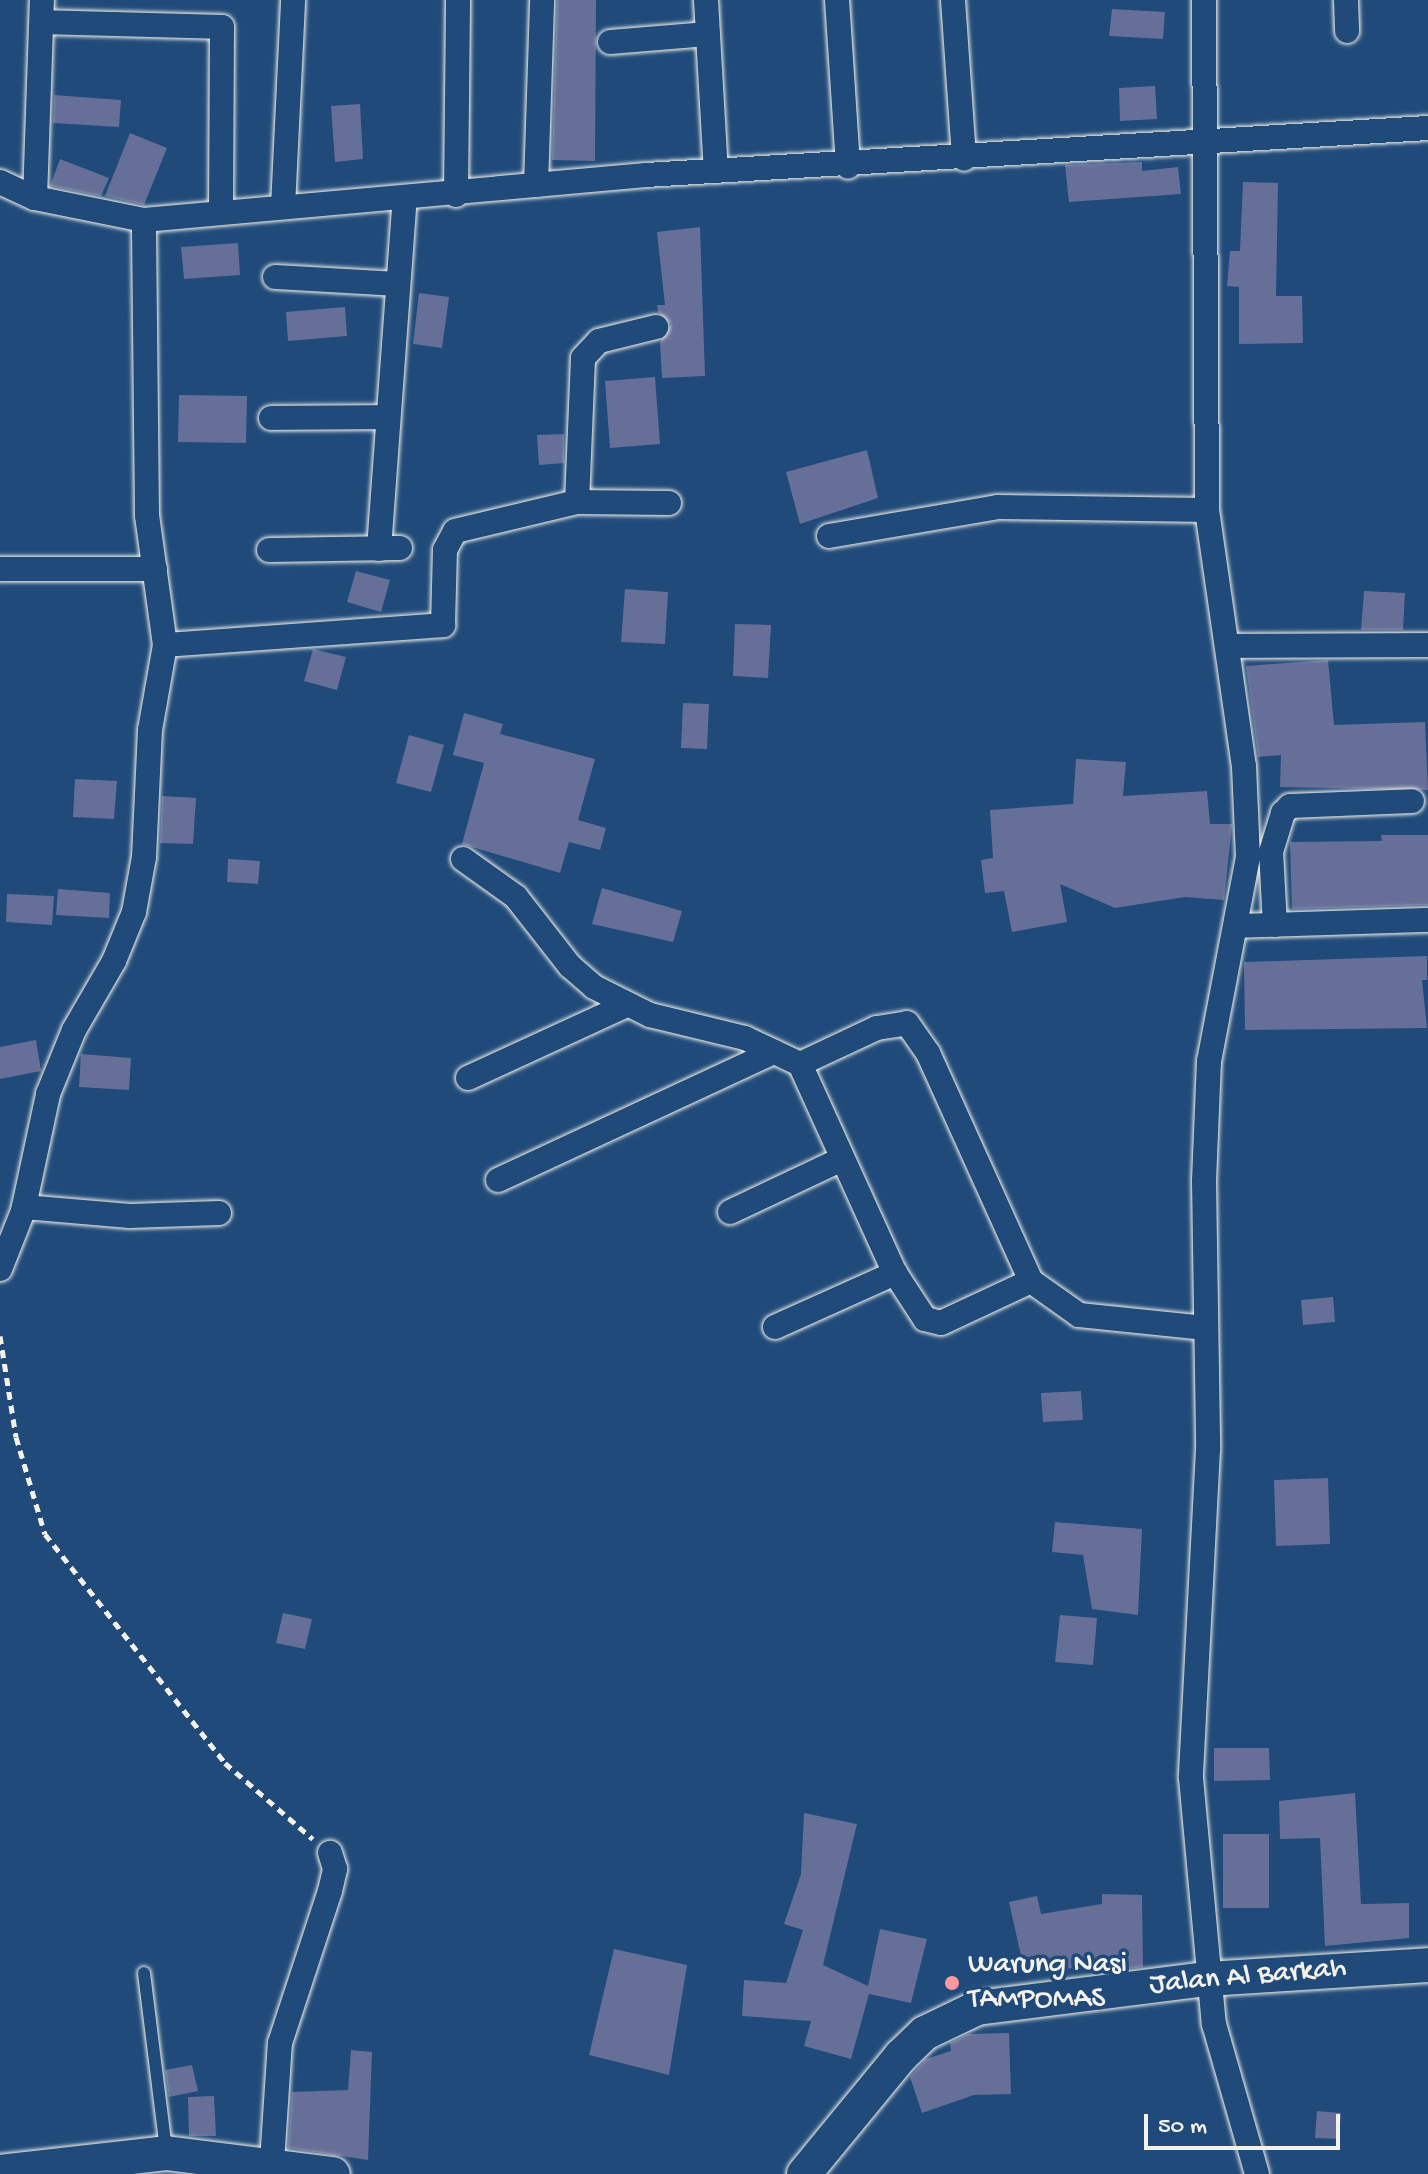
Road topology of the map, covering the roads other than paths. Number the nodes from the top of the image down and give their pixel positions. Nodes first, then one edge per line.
1 (293, 0) edge
2 (458, 0) edge
3 (542, 0) edge
4 (706, 0) edge
5 (837, 0) edge
6 (953, 0) edge
7 (1204, 0) edge
8 (1346, 0) edge
9 (42, 11) edge
10 (1347, 31) dead end
11 (708, 34) junction
12 (610, 42) dead end
13 (1428, 128) edge
14 (1204, 140) junction
15 (964, 159) junction
16 (848, 167) junction
17 (716, 171) junction
18 (0, 182) edge
19 (536, 185) junction
20 (456, 195) junction
21 (35, 198) junction
22 (405, 199) junction
23 (283, 207) junction
24 (221, 212) junction
25 (144, 220) junction
26 (275, 277) dead end
27 (395, 284) junction
28 (656, 327) dead end
29 (386, 417) junction
30 (271, 418) dead end
31 (577, 502) junction
32 (669, 503) dead end
33 (1207, 510) junction
34 (829, 536) dead end
35 (269, 550) dead end
36 (0, 569) edge
37 (155, 569) junction
38 (165, 645) junction
39 (1428, 645) edge
40 (1227, 646) junction
41 (1412, 801) dead end
42 (463, 859) dead end
43 (1428, 920) edge
44 (1275, 925) junction
45 (1236, 926) junction
46 (627, 1005) junction
47 (774, 1052) junction
48 (800, 1064) junction
49 (468, 1078) dead end
50 (842, 1159) junction
51 (498, 1180) dead end
52 (24, 1207) junction
53 (730, 1212) dead end
54 (219, 1213) dead end
55 (0, 1269) edge
56 (895, 1273) junction
57 (1031, 1281) junction
58 (775, 1327) dead end
59 (1205, 1328) junction
60 (330, 1853) road end
61 (1428, 1965) edge
62 (144, 1973) dead end
63 (1207, 1979) junction
64 (166, 2153) junction
65 (272, 2162) junction
66 (115, 2166) edge
67 (0, 2172) edge
68 (333, 2174) edge
69 (804, 2174) edge
70 (1257, 2174) edge

1 - 23 street
2 - 20 street
3 - 19 street
4 - 11 street
5 - 16 street
6 - 15 street
7 - 14 street
8 - 10 street
9 - 21 street
9 - 24 street
11 - 12 street
11 - 17 street
13 - 14 street
14 - 15 street
14 - 33 street
15 - 16 street
16 - 17 street
17 - 19 street
18 - 21 street
19 - 20 street
20 - 22 street
21 - 25 street
22 - 23 street
22 - 27 street
23 - 24 street
24 - 25 street
25 - 37 street
26 - 27 street
27 - 29 street
28 - 31 street
29 - 30 street
29 - 35 street
31 - 32 street
31 - 38 street
33 - 34 street
33 - 40 street
36 - 37 street
37 - 38 street
38 - 52 street
39 - 40 street
40 - 45 street
41 - 44 street
42 - 46 street
43 - 44 street
44 - 45 street
45 - 59 street
46 - 47 street
46 - 49 street
47 - 48 street
47 - 51 street
48 - 50 street
48 - 57 street
50 - 53 street
50 - 56 street
52 - 54 street
52 - 55 street
56 - 57 street
56 - 58 street
57 - 59 street
59 - 63 street
60 - 65 street
61 - 63 street, Jalan Al Barkah
62 - 64 lane
63 - 69 street, Jalan Al Barkah
63 - 70 street
64 - 65 street
64 - 66 street
65 - 68 street
66 - 67 street

